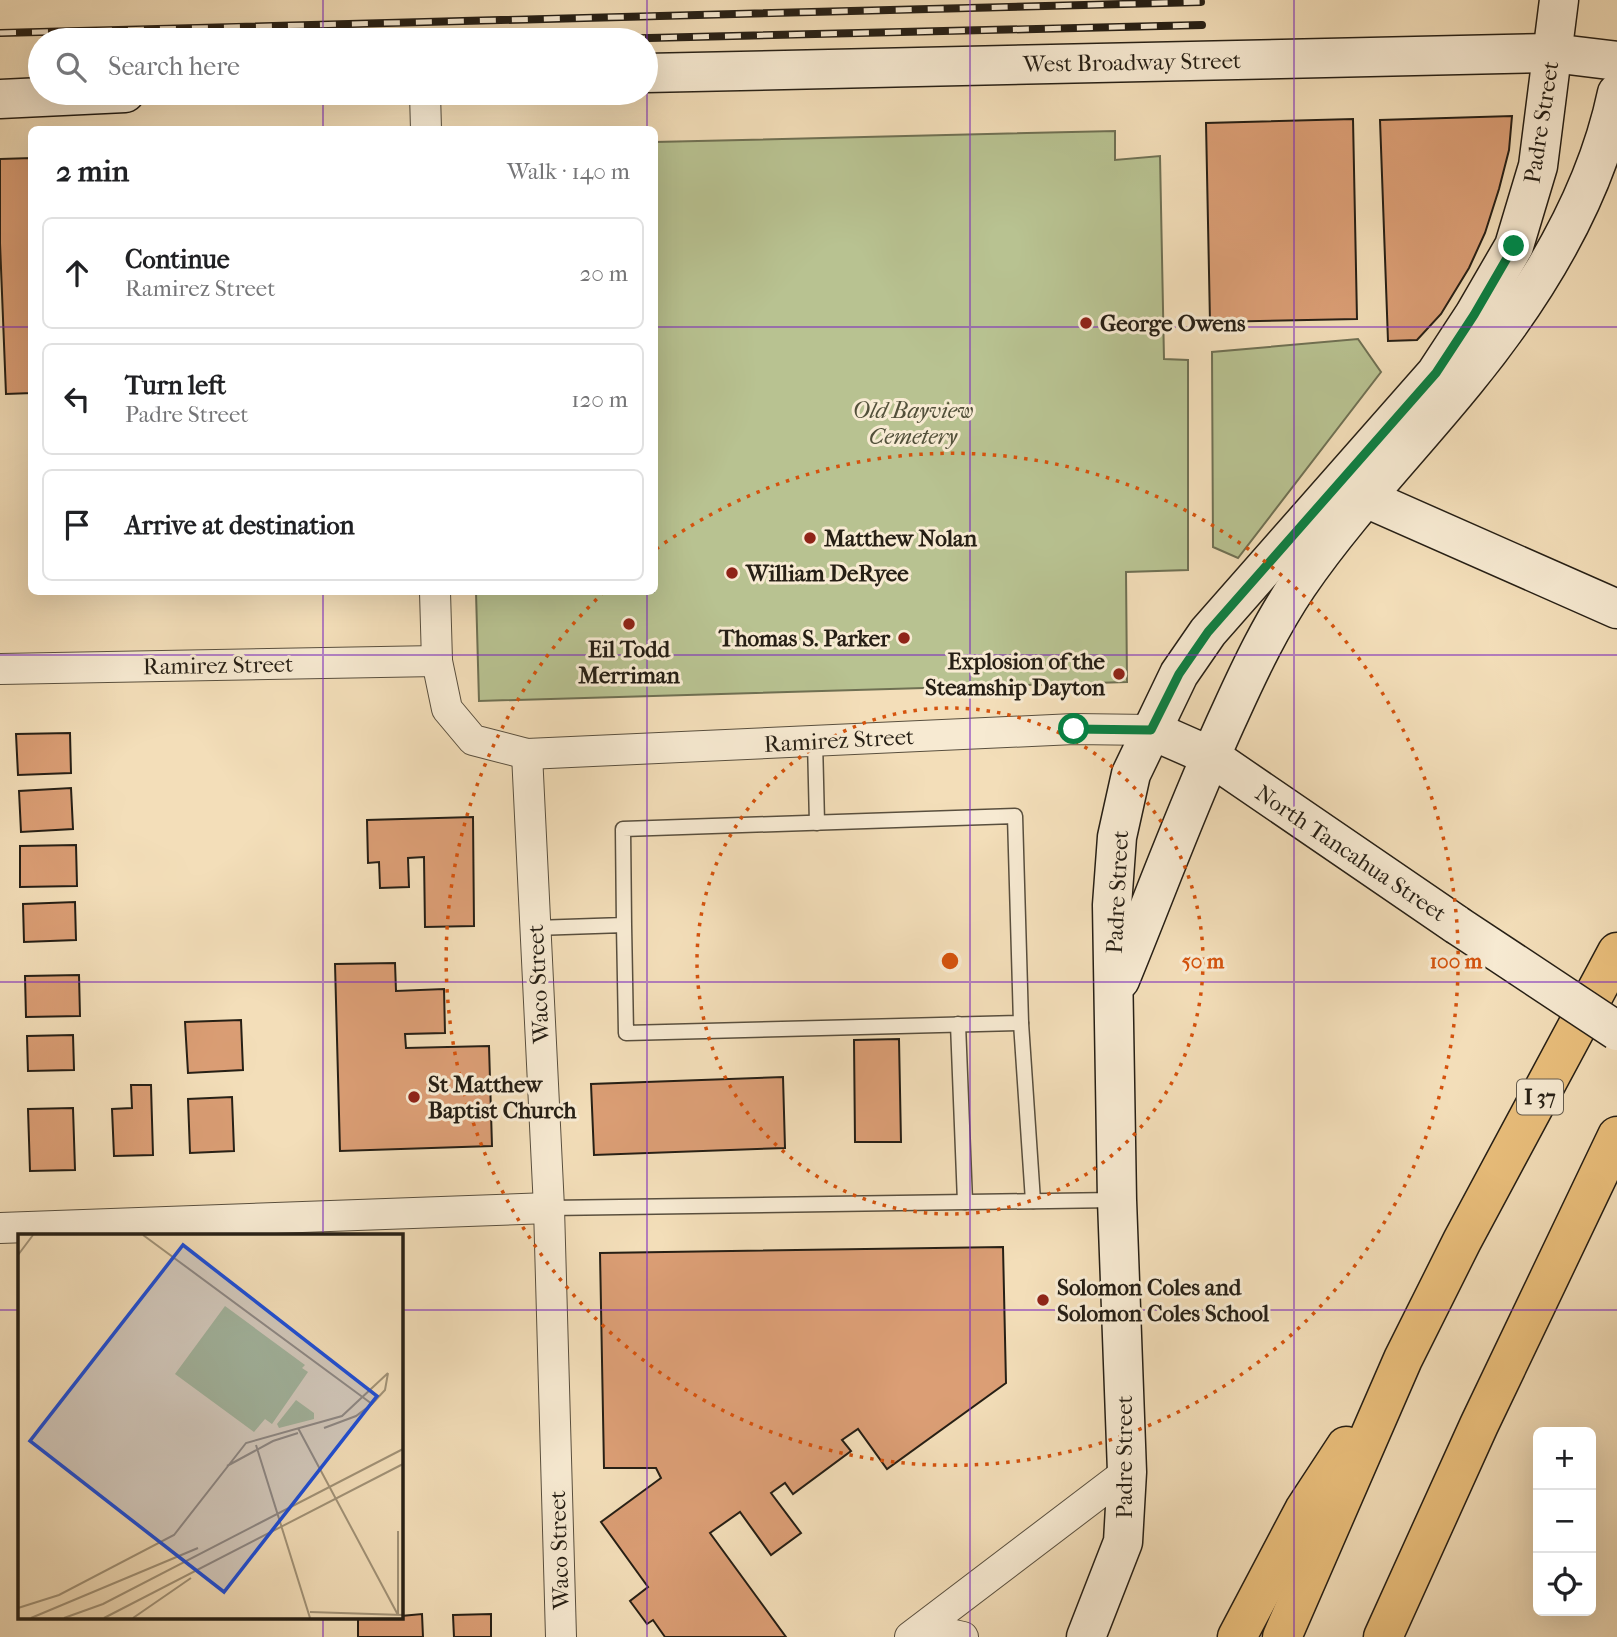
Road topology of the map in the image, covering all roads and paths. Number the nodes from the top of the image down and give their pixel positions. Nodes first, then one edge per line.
1 (1559, 0) edge
2 (1552, 53) junction
3 (1617, 61) edge
4 (658, 73) edge
5 (1617, 93) edge
6 (28, 98) edge
7 (0, 99) edge
8 (425, 105) edge
9 (426, 126) edge
10 (1352, 492) junction
11 (435, 595) edge
12 (1612, 607) edge
13 (437, 662) junction
14 (0, 669) edge
15 (1151, 730) junction
16 (814, 741) junction
17 (527, 754) junction
18 (1210, 756) junction
19 (817, 822) junction
20 (624, 925) junction
21 (535, 928) junction
22 (1617, 952) edge
23 (1114, 995) junction
24 (1021, 1023) junction
25 (958, 1024) junction
26 (1617, 1031) edge
27 (1617, 1136) edge
28 (1117, 1200) junction
29 (1033, 1201) junction
30 (964, 1202) junction
31 (549, 1208) junction
32 (0, 1228) edge
33 (1513, 1355) junction
34 (1403, 1359) junction
35 (1128, 1472) junction
36 (561, 1637) edge
37 (910, 1637) edge
38 (932, 1637) edge
39 (963, 1637) edge
40 (1086, 1637) edge
41 (1237, 1637) edge
42 (1282, 1637) edge
43 (1383, 1637) edge
44 (1411, 1637) edge

1 - 2 main road, Padre Street
2 - 3 main road, West Broadway Street
2 - 4 main road, West Broadway Street
2 - 10 main road, Padre Street
5 - 10 main road, Padre Street
6 - 7 main road
8 - 9 street
10 - 12 main road
10 - 15 main road, Padre Street
10 - 18 main road, Padre Street
11 - 13 street
13 - 14 street, Ramirez Street
13 - 17 street
15 - 16 street, Ramirez Street
15 - 18 main road, North Tancahua Street
15 - 23 main road, Padre Street
16 - 17 street, Ramirez Street
16 - 19 lane
17 - 21 street, Waco Street
18 - 23 main road, Padre Street
18 - 26 main road, North Tancahua Street, bridge
19 - 20 lane
19 - 24 lane
20 - 21 lane
20 - 25 lane
21 - 31 street, Waco Street
22 - 34 highway, I 37
23 - 28 main road, Padre Street
24 - 25 lane
24 - 29 lane
25 - 30 lane
27 - 33 highway
28 - 29 lane
28 - 35 main road, Padre Street
29 - 30 lane
30 - 31 lane
31 - 32 street
31 - 36 street, Waco Street
33 - 43 highway
33 - 44 highway
34 - 41 highway
34 - 42 highway, I 37
35 - 37 street
35 - 40 main road, Padre Street
38 - 39 street

